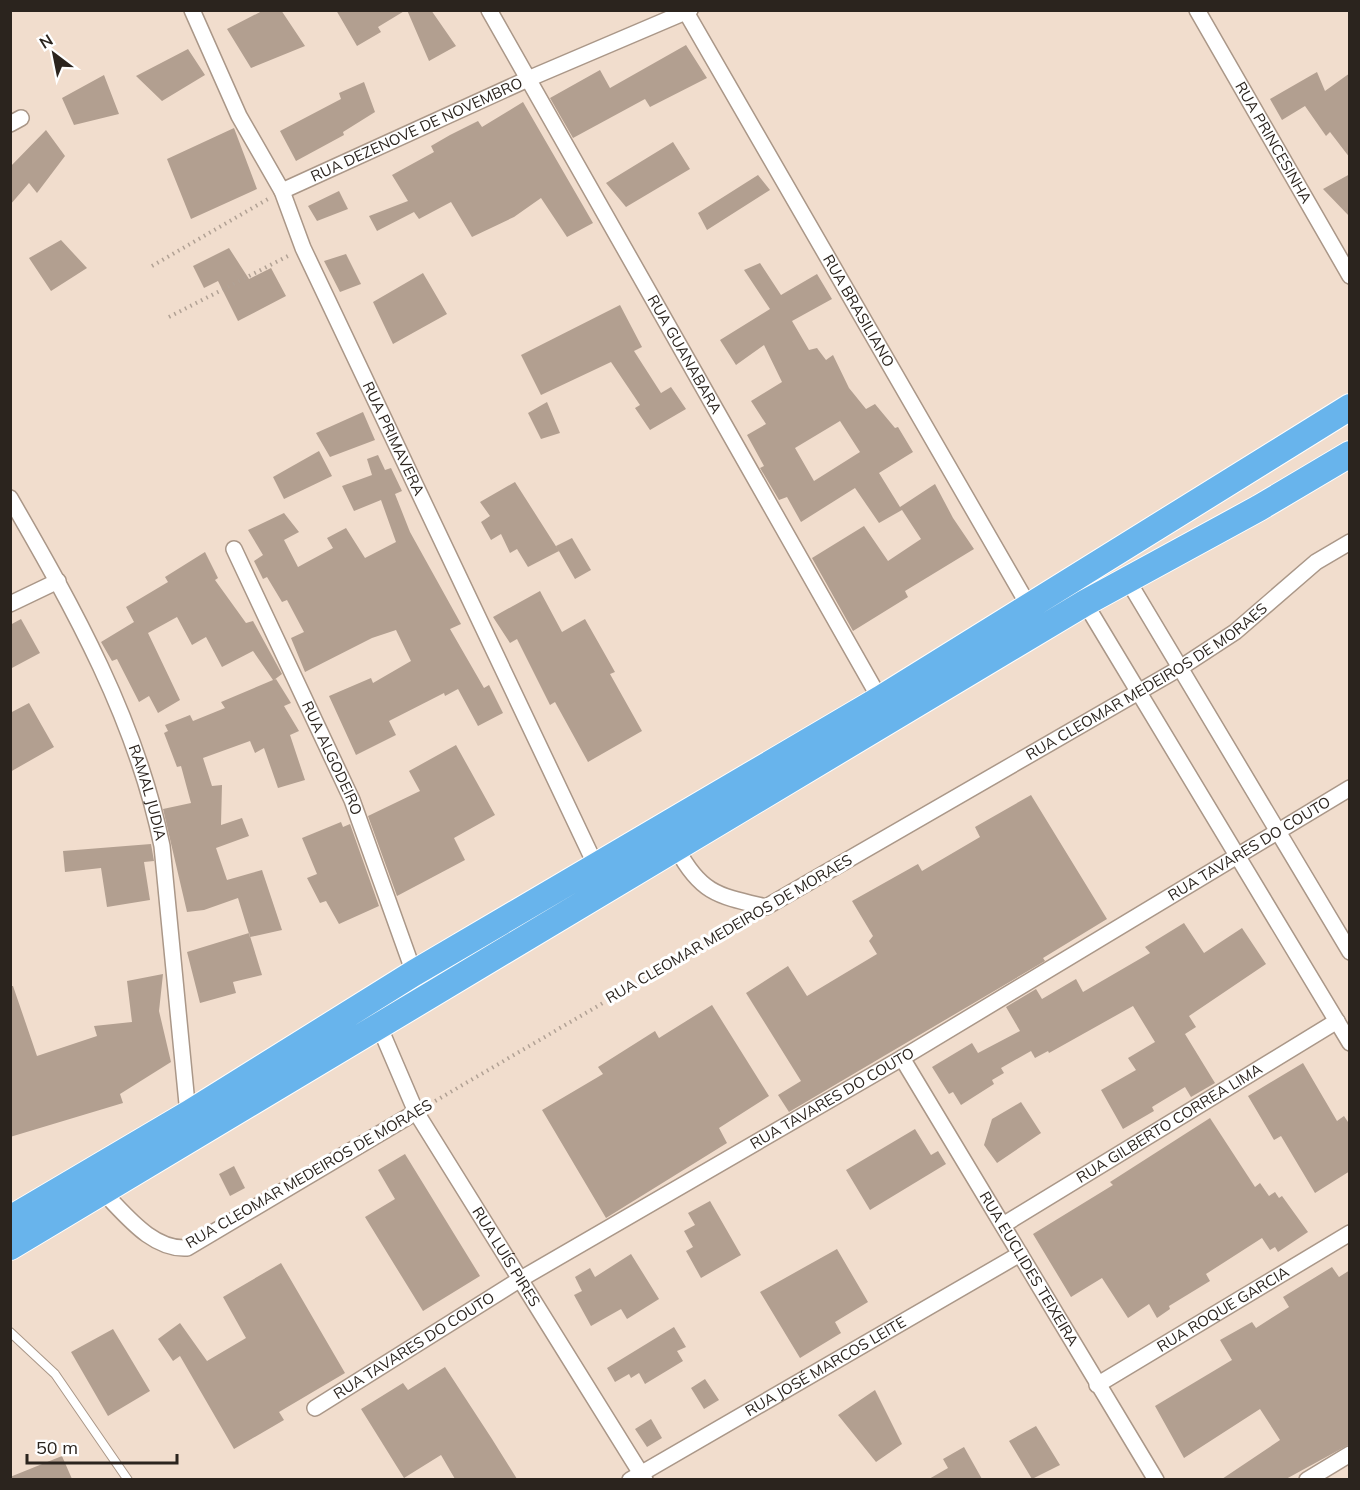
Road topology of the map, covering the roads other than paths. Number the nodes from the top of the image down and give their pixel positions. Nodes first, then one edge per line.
1 (192, 10) edge
2 (489, 10) edge
3 (1197, 10) edge
4 (688, 11) edge
5 (528, 79) junction
6 (282, 191) junction
7 (1350, 276) edge
8 (1350, 407) edge
9 (1350, 454) edge
10 (1242, 472) junction
11 (10, 498) edge
12 (1259, 508) junction
13 (1350, 542) edge
14 (234, 549) dead end
15 (1127, 579) junction
16 (58, 581) junction
17 (1085, 603) junction
18 (10, 604) edge
19 (1030, 608) junction
20 (1180, 668) junction
21 (1139, 693) junction
22 (880, 699) junction
23 (1350, 788) edge
24 (1278, 832) junction
25 (677, 849) junction
26 (1237, 856) junction
27 (596, 866) junction
28 (1350, 952) edge
29 (414, 973) junction
30 (1337, 1022) junction
31 (380, 1028) junction
32 (1350, 1043) edge
33 (902, 1058) junction
34 (416, 1112) junction
35 (188, 1114) junction
36 (103, 1192) junction
37 (10, 1219) edge
38 (1003, 1226) junction
39 (1350, 1233) edge
40 (10, 1247) edge
41 (1020, 1254) junction
42 (519, 1280) junction
43 (10, 1332) edge
44 (1097, 1385) junction
45 (315, 1408) dead end
46 (1350, 1454) edge
47 (639, 1477) edge
48 (128, 1479) edge
49 (1156, 1479) edge
50 (1307, 1479) edge

1 - 6 street, RUA PRIMAVERA
2 - 5 street, RUA GUANABARA
3 - 7 street, RUA PRINCESINHA
4 - 5 street, RUA DEZENOVE DE NOVEMBRO
4 - 19 street, RUA BRASILIANO
5 - 6 street, RUA DEZENOVE DE NOVEMBRO
5 - 22 street, RUA GUANABARA
6 - 27 street, RUA PRIMAVERA
8 - 10 highway
9 - 12 highway
10 - 12 highway
10 - 19 highway
11 - 16 street, RAMAL JUDIA
12 - 15 highway
13 - 20 street, RUA CLEOMAR MEDEIROS DE MORAES
14 - 29 street, RUA ALGODEIRO
15 - 17 highway
15 - 20 street
16 - 18 street
16 - 35 street, RAMAL JUDIA
17 - 21 street
17 - 25 highway
19 - 22 highway
20 - 21 street, RUA CLEOMAR MEDEIROS DE MORAES
20 - 24 street
21 - 25 street, RUA CLEOMAR MEDEIROS DE MORAES
21 - 26 street
22 - 27 highway
23 - 24 street, RUA TAVARES DO COUTO
24 - 26 street, RUA TAVARES DO COUTO
24 - 28 street
25 - 31 highway
26 - 30 street
26 - 33 street, RUA TAVARES DO COUTO
27 - 29 highway
29 - 35 highway
30 - 32 street
30 - 38 street, RUA GILBERTO CORREA LIMA
31 - 34 street, RUA LUÍS PIRES
31 - 36 highway
33 - 38 street, RUA EUCLIDES TEIXEIRA
33 - 42 street, RUA TAVARES DO COUTO
34 - 36 street, RUA CLEOMAR MEDEIROS DE MORAES
34 - 42 street, RUA LUÍS PIRES
35 - 37 highway
36 - 40 highway
38 - 41 street, RUA EUCLIDES TEIXEIRA
39 - 44 street, RUA ROQUE GARCIA
41 - 44 street, RUA EUCLIDES TEIXEIRA
41 - 47 street, RUA JOSÉ MARCOS LEITE
42 - 45 street, RUA TAVARES DO COUTO
42 - 47 street, RUA LUÍS PIRES
43 - 48 lane
44 - 49 street, RUA EUCLIDES TEIXEIRA
46 - 50 street

